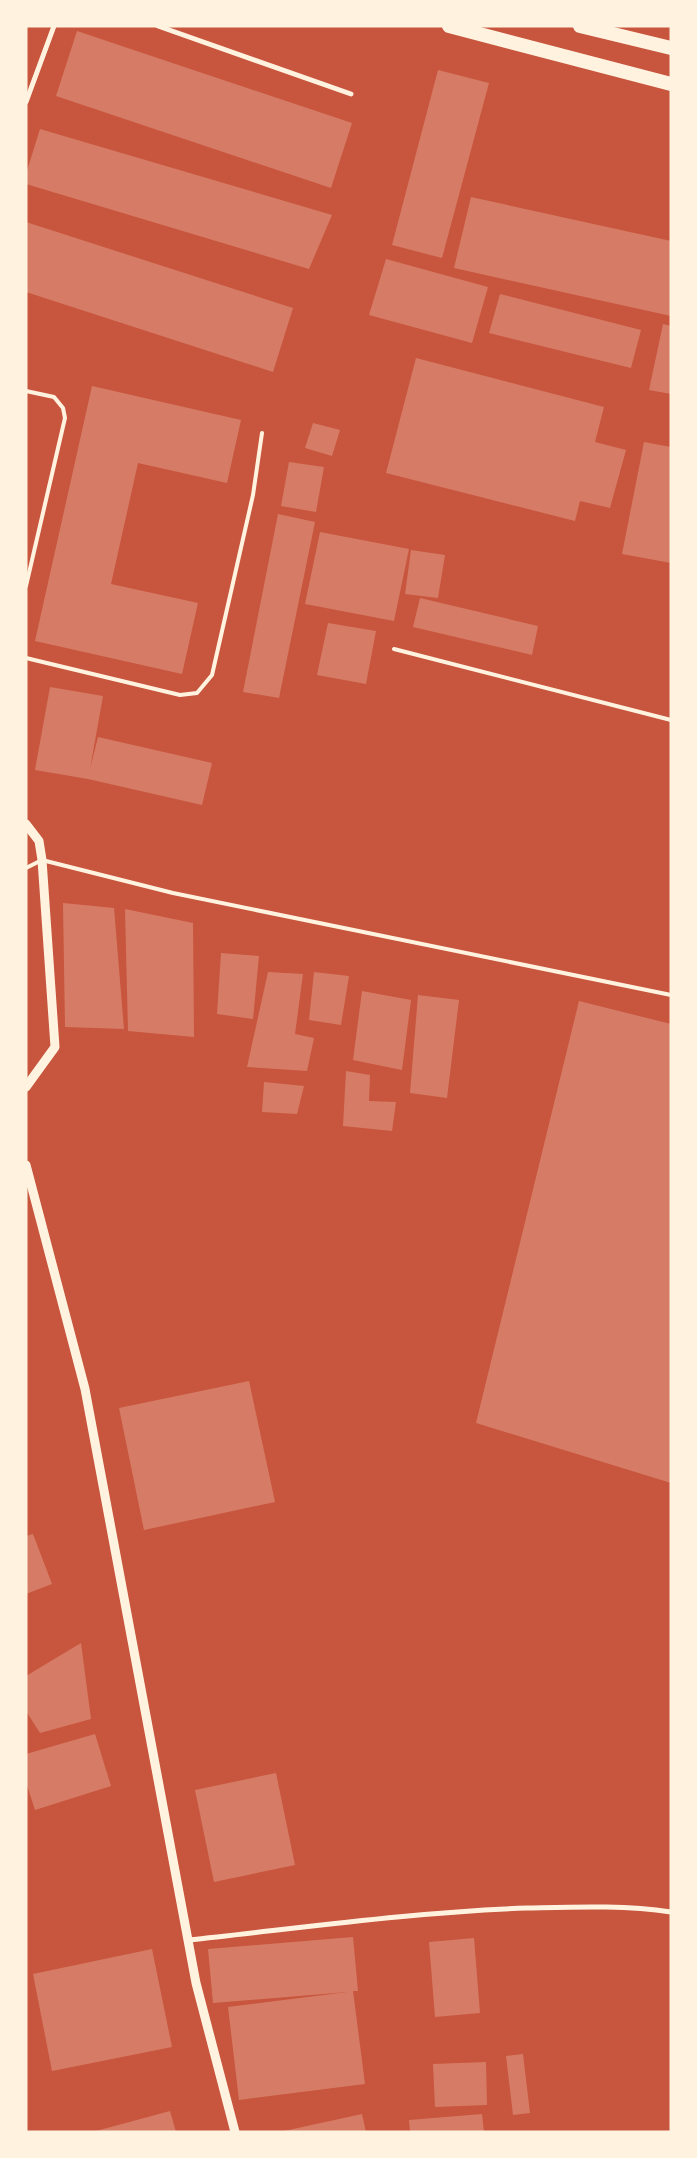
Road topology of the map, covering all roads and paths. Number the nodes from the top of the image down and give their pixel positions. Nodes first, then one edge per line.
1 (54, 26) edge
2 (158, 26) edge
3 (449, 26) edge
4 (580, 26) edge
5 (464, 28) edge
6 (612, 30) edge
7 (671, 48) edge
8 (671, 84) edge
9 (351, 94) dead end
10 (26, 102) edge
11 (26, 391) edge
12 (262, 432) dead end
13 (26, 586) edge
14 (394, 649) dead end
15 (26, 658) edge
16 (671, 720) edge
17 (26, 824) edge
18 (42, 860) junction
19 (26, 868) edge
20 (671, 995) edge
21 (26, 1087) edge
22 (26, 1165) edge
23 (671, 1912) edge
24 (188, 1940) junction
25 (234, 2132) edge

1 - 10 street
2 - 9 street
3 - 5 highway
4 - 6 highway
5 - 8 highway
6 - 7 highway
11 - 13 lane
12 - 15 lane
14 - 16 lane
17 - 18 street
18 - 19 lane
18 - 20 lane
18 - 21 street
22 - 24 street
23 - 24 street
24 - 25 street

